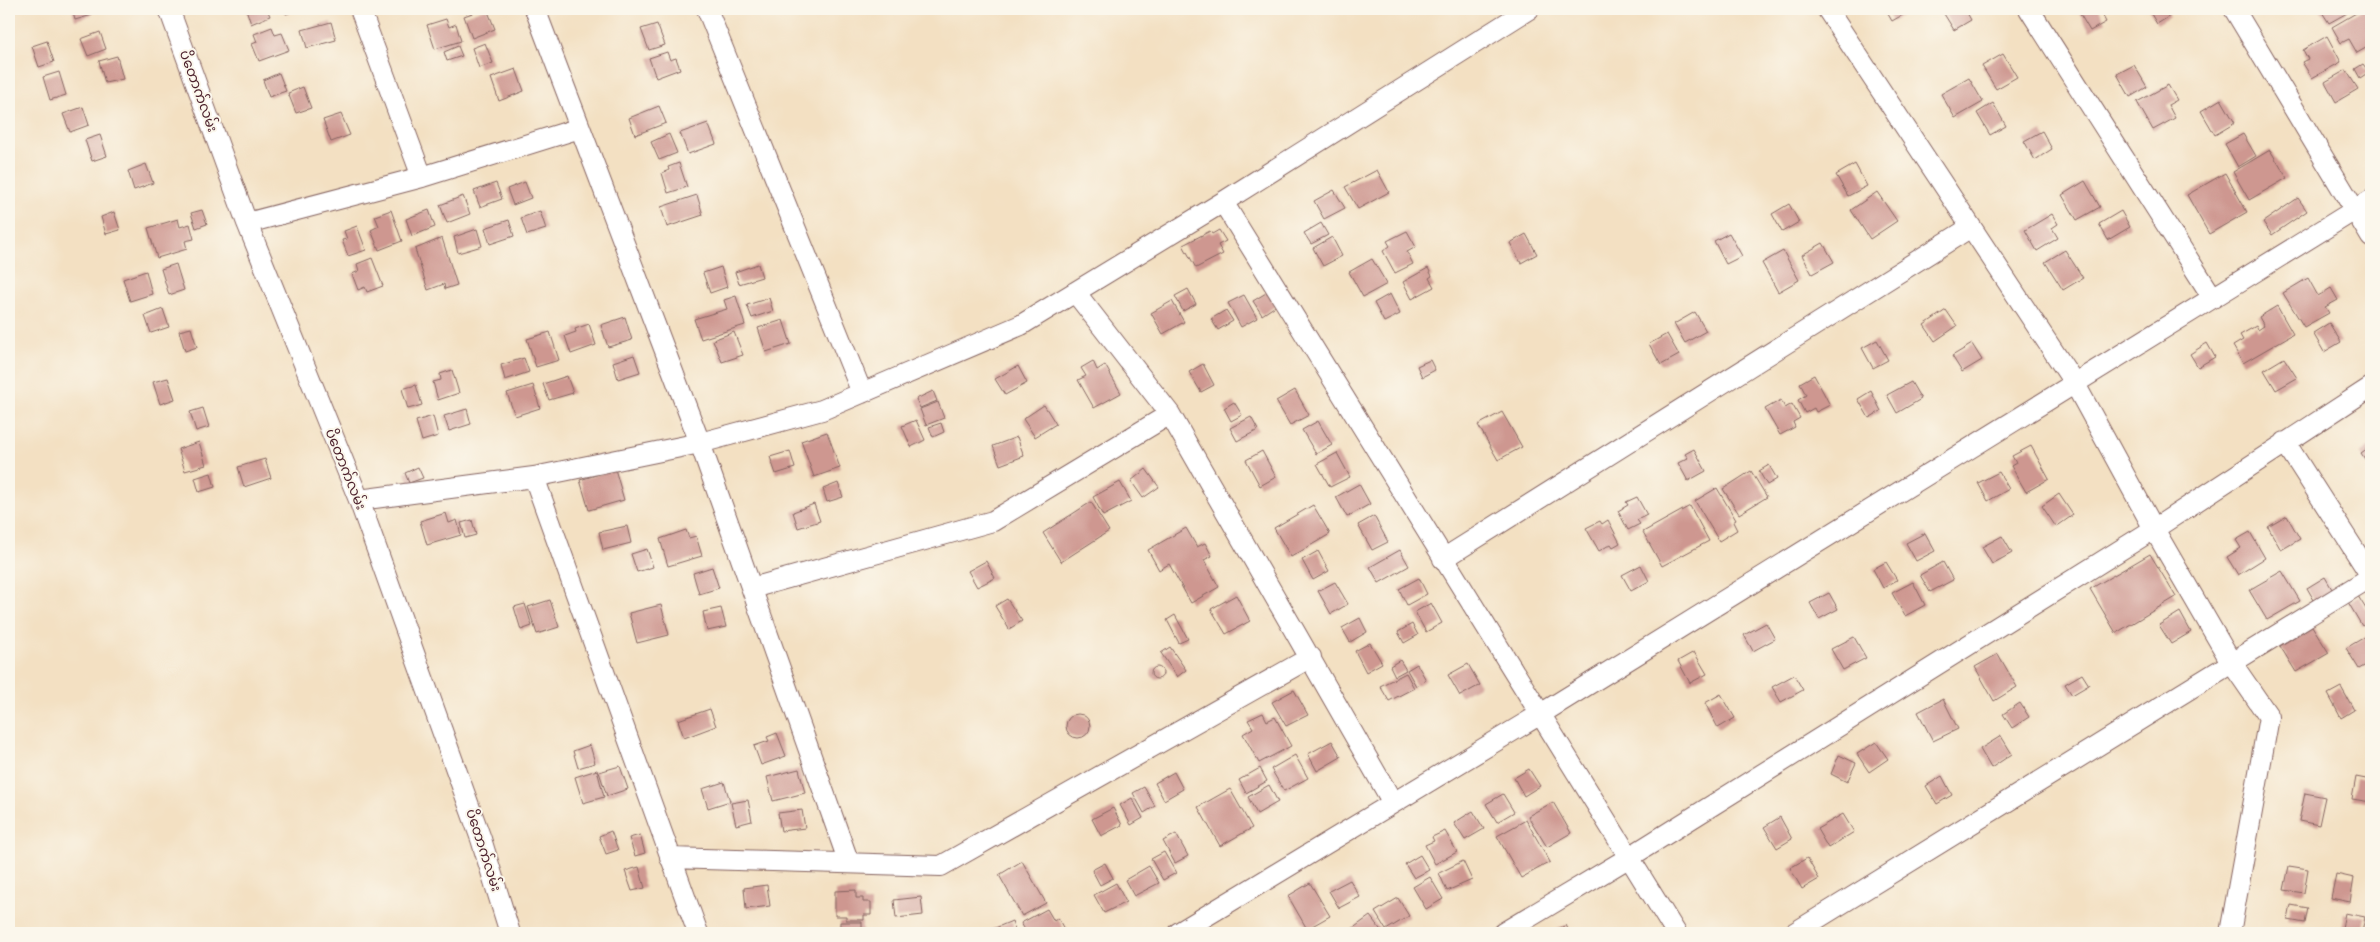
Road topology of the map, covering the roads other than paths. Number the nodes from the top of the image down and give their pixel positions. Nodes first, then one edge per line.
1 (169, 9) edge
2 (360, 9) edge
3 (535, 9) edge
4 (707, 9) edge
5 (1529, 9) edge
6 (1826, 9) edge
7 (2029, 9) edge
8 (2234, 9) edge
9 (580, 128) junction
10 (422, 177) junction
11 (1223, 202) junction
12 (2363, 205) edge
13 (247, 223) junction
14 (1971, 227) junction
15 (2371, 237) edge
16 (1075, 292) junction
17 (2213, 298) junction
18 (2075, 384) junction
19 (2371, 387) edge
20 (862, 393) junction
21 (1170, 414) junction
22 (2285, 442) junction
23 (700, 443) junction
24 (534, 477) junction
25 (359, 500) junction
26 (2154, 530) junction
27 (1443, 560) junction
28 (2371, 577) edge
29 (752, 588) junction
30 (1311, 657) junction
31 (2231, 662) junction
32 (1539, 715) junction
33 (1393, 803) junction
34 (670, 858) junction
35 (1628, 858) junction
36 (849, 863) junction
37 (510, 933) edge
38 (698, 933) edge
39 (1178, 933) edge
40 (1503, 933) edge
41 (1676, 933) edge
42 (1794, 933) edge
43 (2230, 933) edge

1 - 13 street, ပိတောက်လမ်း
2 - 10 street
3 - 9 street
4 - 20 street
5 - 11 street
6 - 14 street
7 - 17 street
8 - 12 street
9 - 10 street
9 - 23 street
10 - 13 street
11 - 16 street
11 - 27 street
12 - 15 street
12 - 17 street
13 - 25 street, ပိတောက်လမ်း
14 - 18 street
14 - 27 street
16 - 20 street
16 - 21 street
17 - 18 street
18 - 26 street
18 - 32 street
19 - 22 street
20 - 23 street
21 - 29 street
21 - 30 street
22 - 26 street
22 - 28 street
23 - 24 street
23 - 29 street
24 - 25 street
24 - 34 street
25 - 37 street, ပိတောက်လမ်း
26 - 31 street
26 - 35 street
27 - 32 street
28 - 31 street
29 - 36 street
30 - 33 street
30 - 36 street
31 - 42 street
31 - 43 street
32 - 33 street
32 - 35 street
33 - 39 street
34 - 36 street
34 - 38 street
35 - 40 street
35 - 41 street

